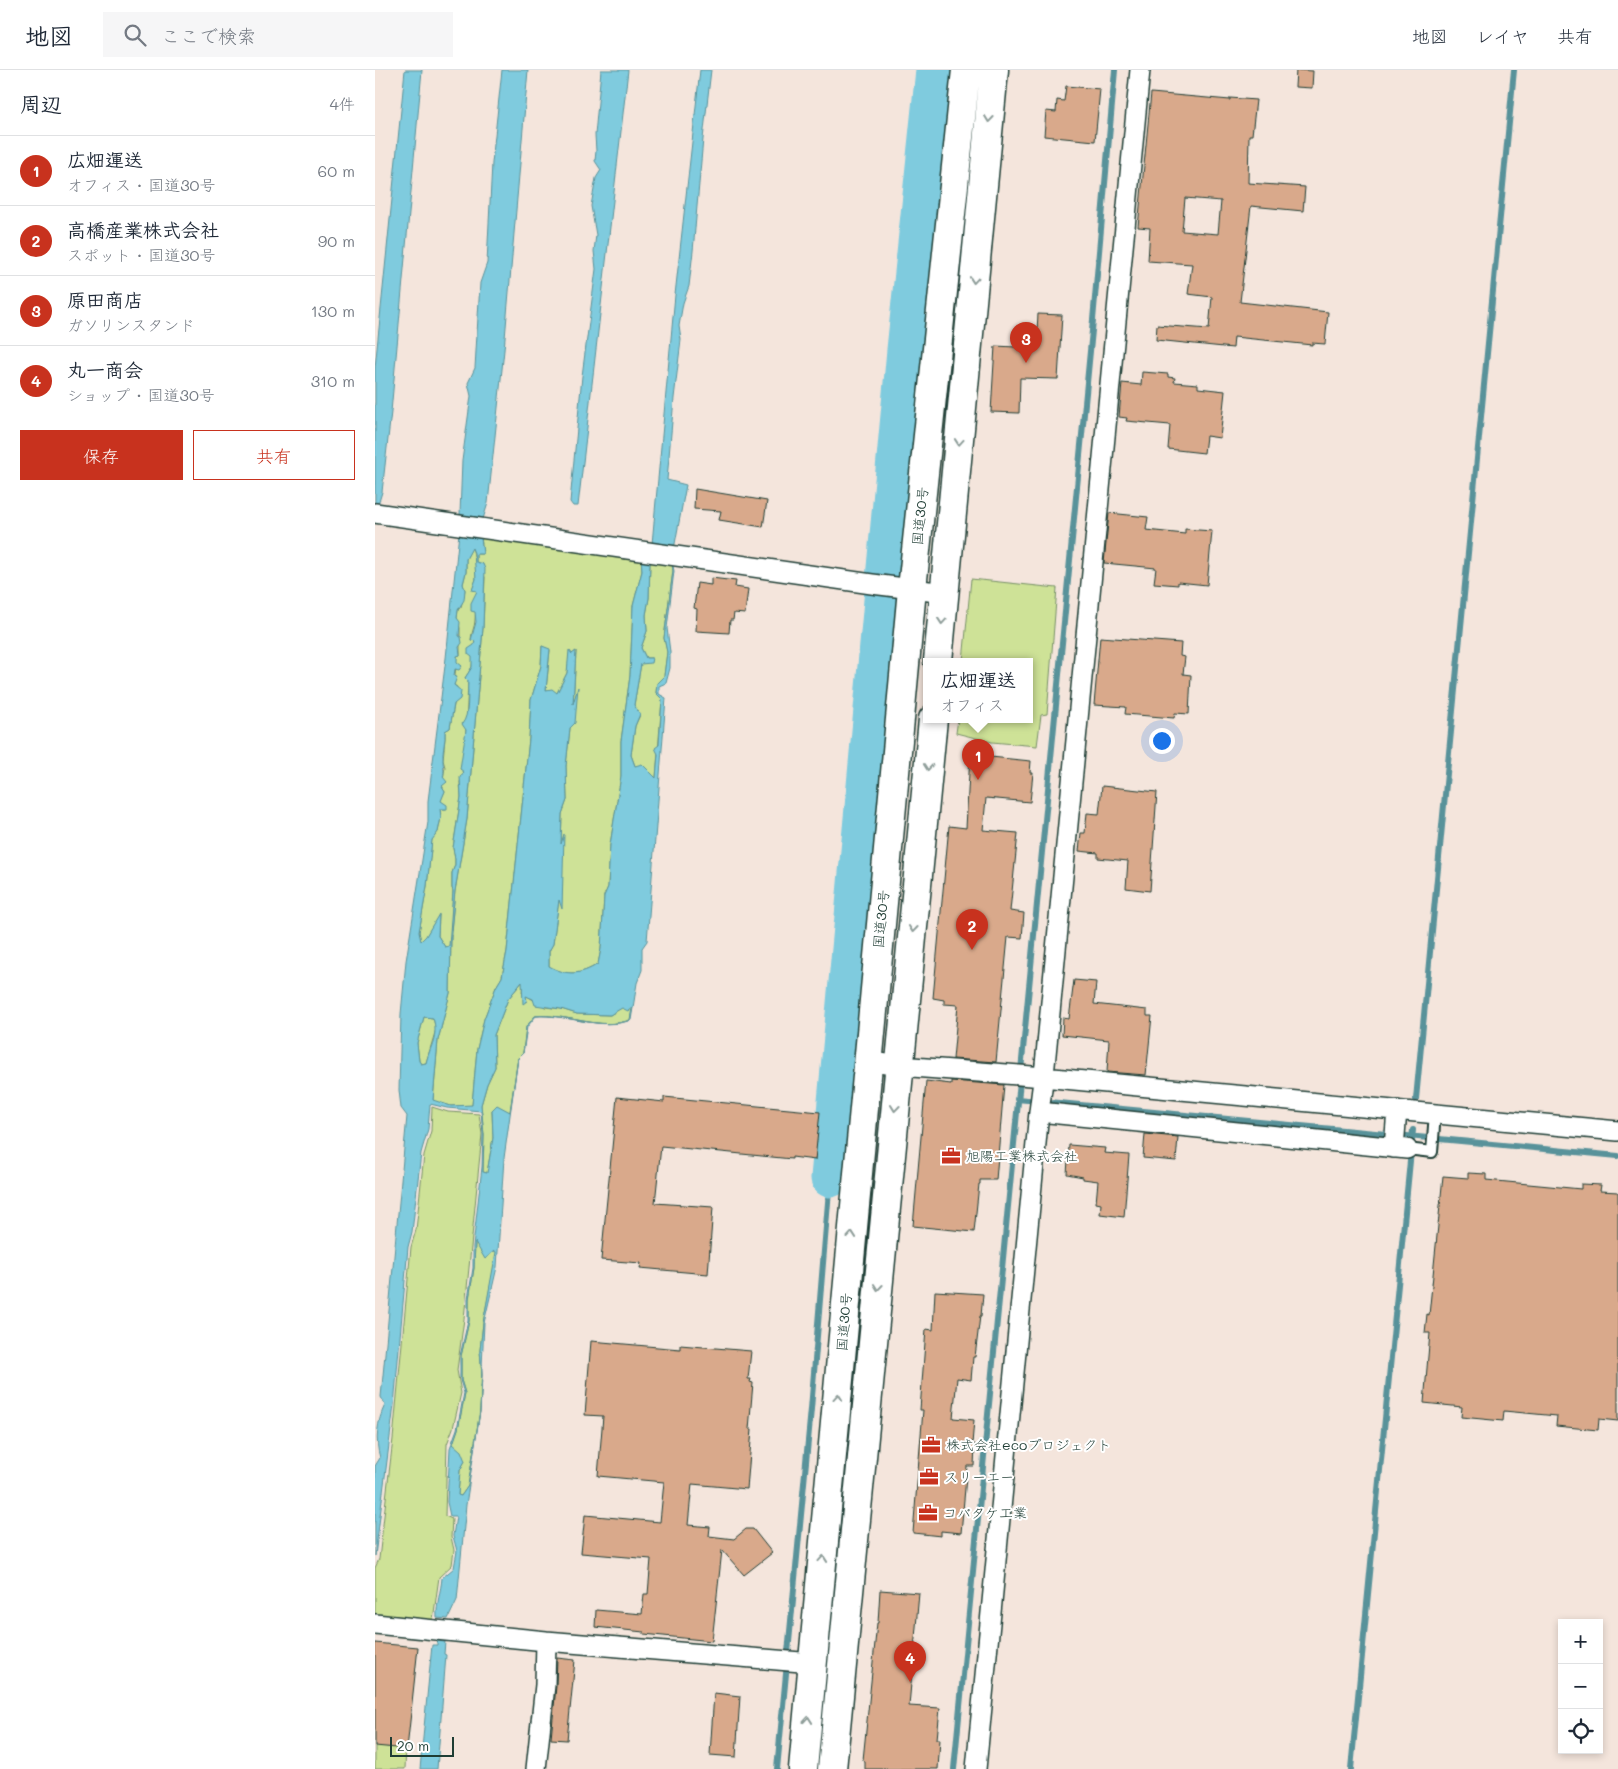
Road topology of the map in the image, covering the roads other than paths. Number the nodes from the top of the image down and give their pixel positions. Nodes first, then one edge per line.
1 (966, 70) edge
2 (994, 70) edge
3 (1141, 70) edge
4 (375, 513) edge
5 (905, 588) junction
6 (945, 593) junction
7 (938, 658) edge
8 (933, 723) edge
9 (867, 1061) junction
10 (899, 1066) junction
11 (1034, 1089) junction
12 (1434, 1122) junction
13 (1618, 1131) edge
14 (1401, 1137) junction
15 (375, 1624) edge
16 (546, 1641) junction
17 (807, 1662) junction
18 (536, 1769) edge
19 (803, 1769) edge
20 (832, 1769) edge
21 (976, 1769) edge

1 - 5 highway, 国道30号
2 -> 6 highway
3 - 11 street
4 - 5 street
5 - 6 street
5 - 9 highway, 国道30号
6 -> 7 highway
8 -> 10 highway
9 - 10 street
17 -> 9 highway, 国道30号
10 - 11 street
10 -> 20 highway
11 - 14 street
11 - 14 street
11 - 21 street
12 - 13 street
12 - 14 street
12 - 14 lane
15 - 16 street
16 - 17 street
16 - 18 street
19 -> 17 highway, 国道30号

